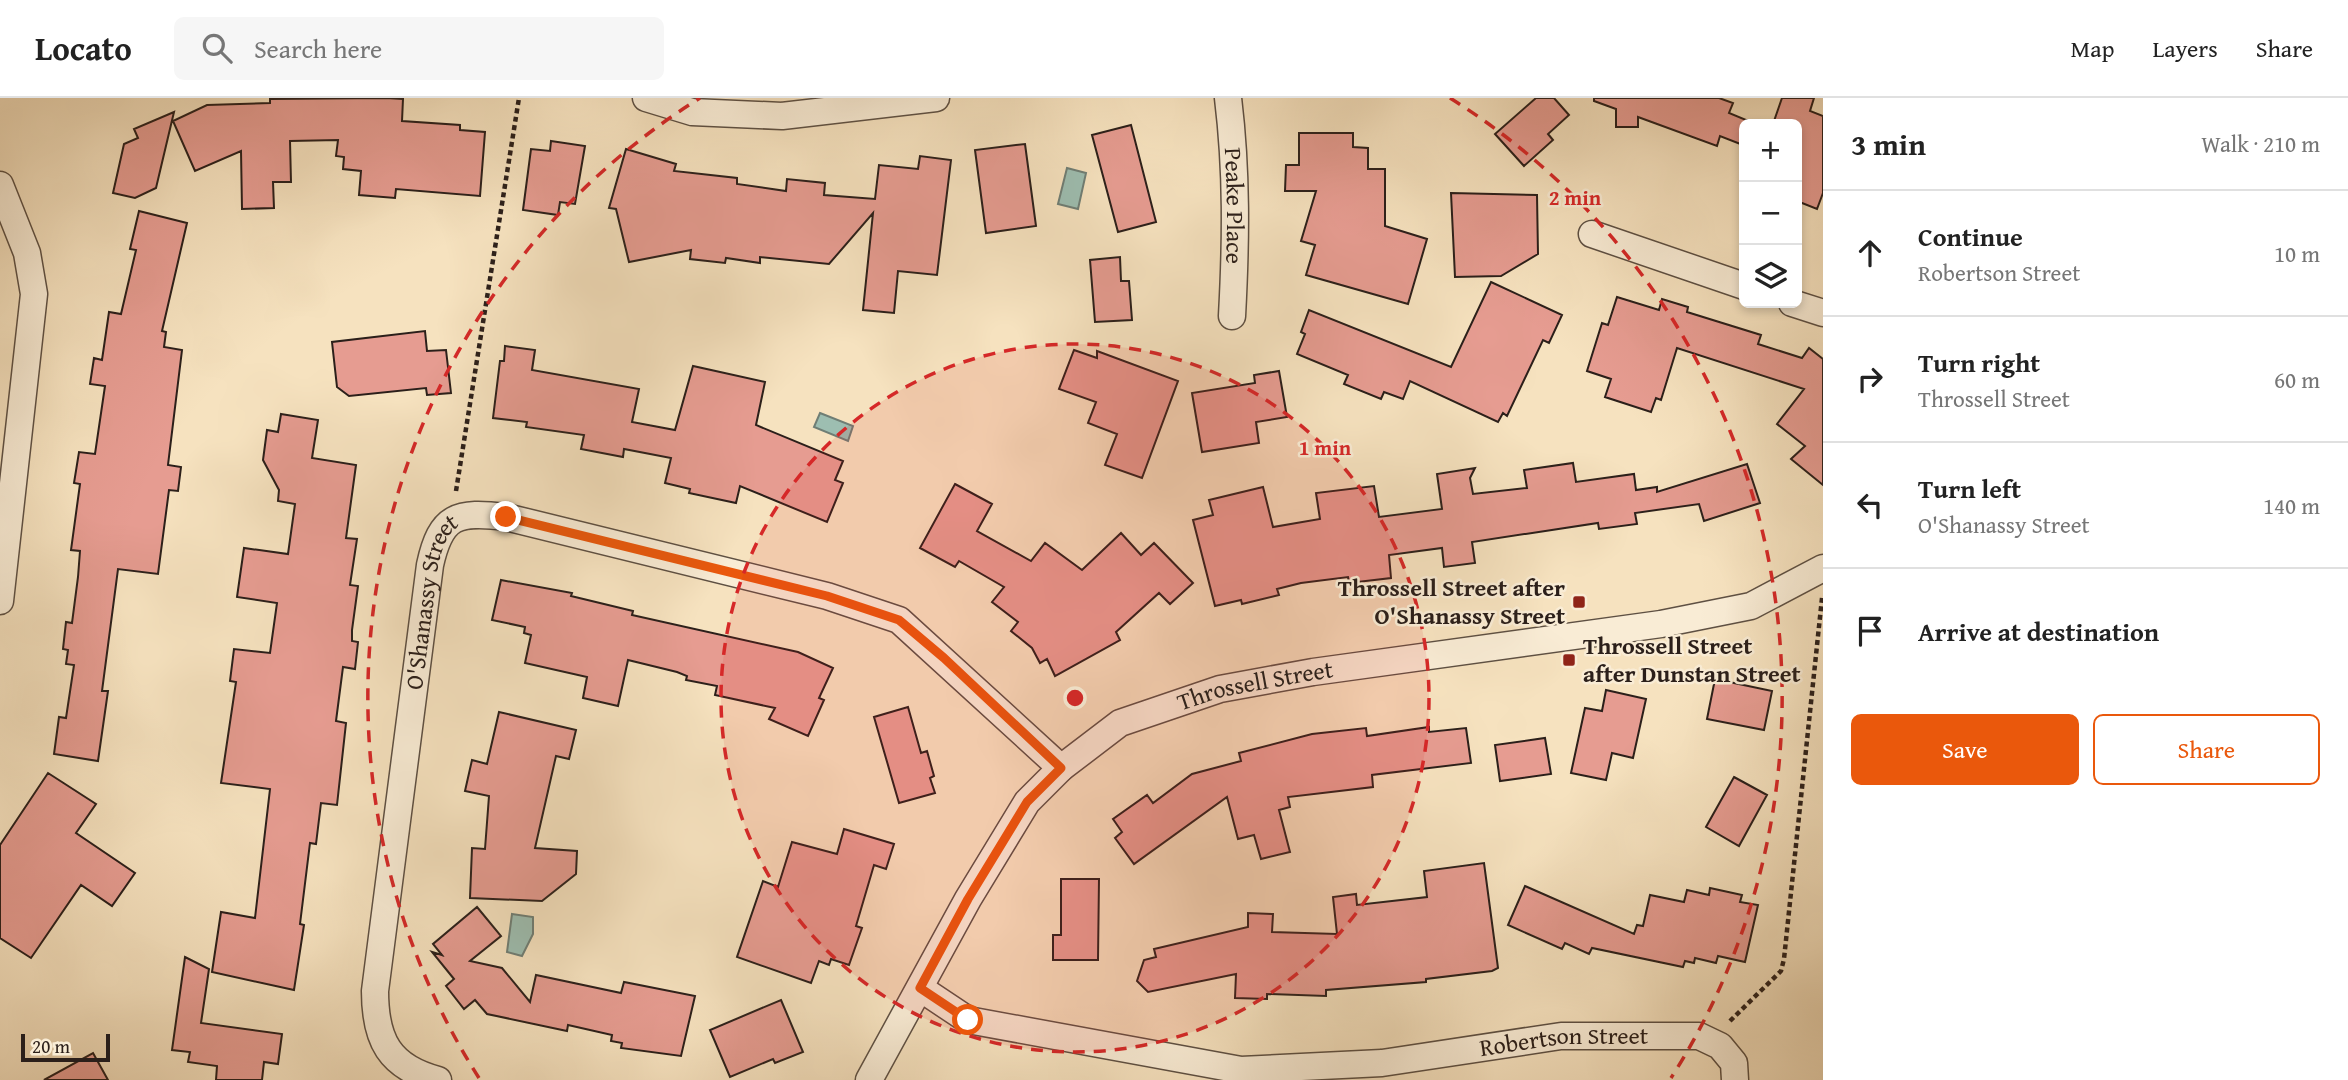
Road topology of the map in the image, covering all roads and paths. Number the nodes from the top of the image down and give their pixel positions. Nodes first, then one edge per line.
1 (519, 98) edge
2 (646, 98) edge
3 (936, 98) edge
4 (1228, 98) edge
5 (0, 185) edge
6 (1592, 234) dead end
7 (1739, 284) edge
8 (1802, 306) edge
9 (1823, 313) edge
10 (1232, 316) dead end
11 (451, 521) junction
12 (1823, 568) edge
13 (1823, 588) edge
14 (0, 601) edge
15 (1061, 768) junction
16 (920, 988) junction
17 (1710, 1041) junction
18 (438, 1080) edge
19 (869, 1080) edge
20 (1735, 1080) edge

1 - 11 path
2 - 3 street
4 - 10 street, Peake Place
5 - 14 street
6 - 7 street
8 - 9 street
11 - 15 street, O'Shanassy Street
11 - 18 street, O'Shanassy Street
12 - 15 street, Throssell Street
13 - 17 path
15 - 16 street, Throssell Street
16 - 17 street, Robertson Street
16 - 19 street, Throssell Street
17 - 20 street

